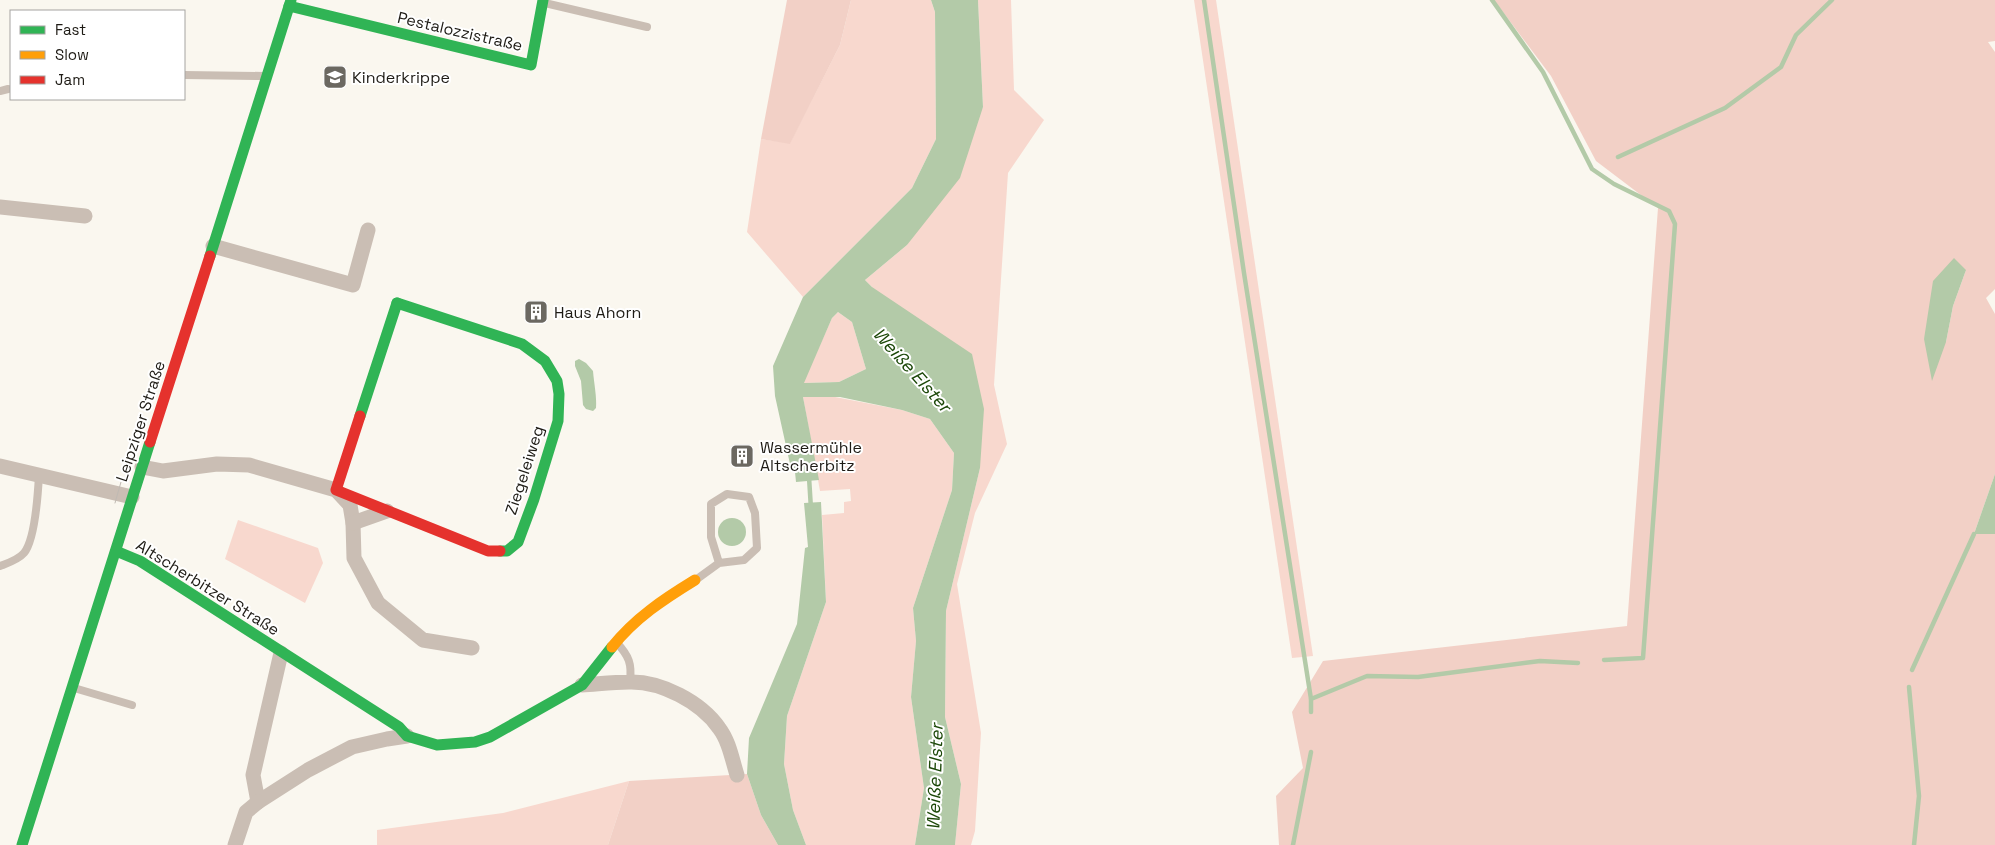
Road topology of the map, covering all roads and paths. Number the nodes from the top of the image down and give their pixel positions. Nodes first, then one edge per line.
1 (543, 1) edge
2 (290, 3) edge
3 (647, 26) dead end
4 (185, 75) edge
5 (267, 76) junction
6 (0, 207) edge
7 (84, 216) dead end
8 (368, 230) dead end
9 (213, 246) junction
10 (0, 466) edge
11 (142, 467) junction
12 (39, 475) junction
13 (336, 490) junction
14 (132, 497) junction
15 (387, 511) junction
16 (353, 523) junction
17 (116, 551) junction
18 (719, 563) junction
19 (0, 566) edge
20 (695, 580) joint
21 (615, 641) junction
22 (472, 648) dead end
23 (281, 653) junction
24 (630, 682) junction
25 (582, 686) junction
26 (72, 688) junction
27 (132, 706) dead end
28 (407, 736) junction
29 (737, 775) dead end
30 (258, 802) junction
31 (22, 845) edge
32 (235, 845) edge

1 - 2 street, Pestalozzistraße
1 - 3 lane
2 - 5 street, Leipziger Straße
4 - 5 lane
5 - 9 street, Leipziger Straße
6 - 7 street
8 - 9 street
9 - 11 street, Leipziger Straße
10 - 12 street
11 - 13 street, Ziegeleiweg
11 - 14 street, Leipziger Straße
12 - 14 street
12 - 19 lane
13 - 15 street, Ziegeleiweg
13 - 15 street, Ziegeleiweg
13 - 16 street
14 - 17 street, Leipziger Straße
15 - 16 street
16 - 22 street
17 - 23 street, Altscherbitzer Straße
17 - 26 street, Leipziger Straße
18 - 18 lane
18 - 20 lane
20 - 21 street, Altscherbitzer Straße
21 - 24 lane
21 - 25 street, Altscherbitzer Straße
23 - 28 street, Altscherbitzer Straße
23 - 30 street, Altscherbitzer Straße
24 - 25 street, Altscherbitzer Straße
24 - 29 street, Altscherbitzer Straße
25 - 28 street, Altscherbitzer Straße
26 - 27 lane
26 - 31 street, Leipziger Straße
28 - 30 street, Altscherbitzer Straße
30 - 32 street

